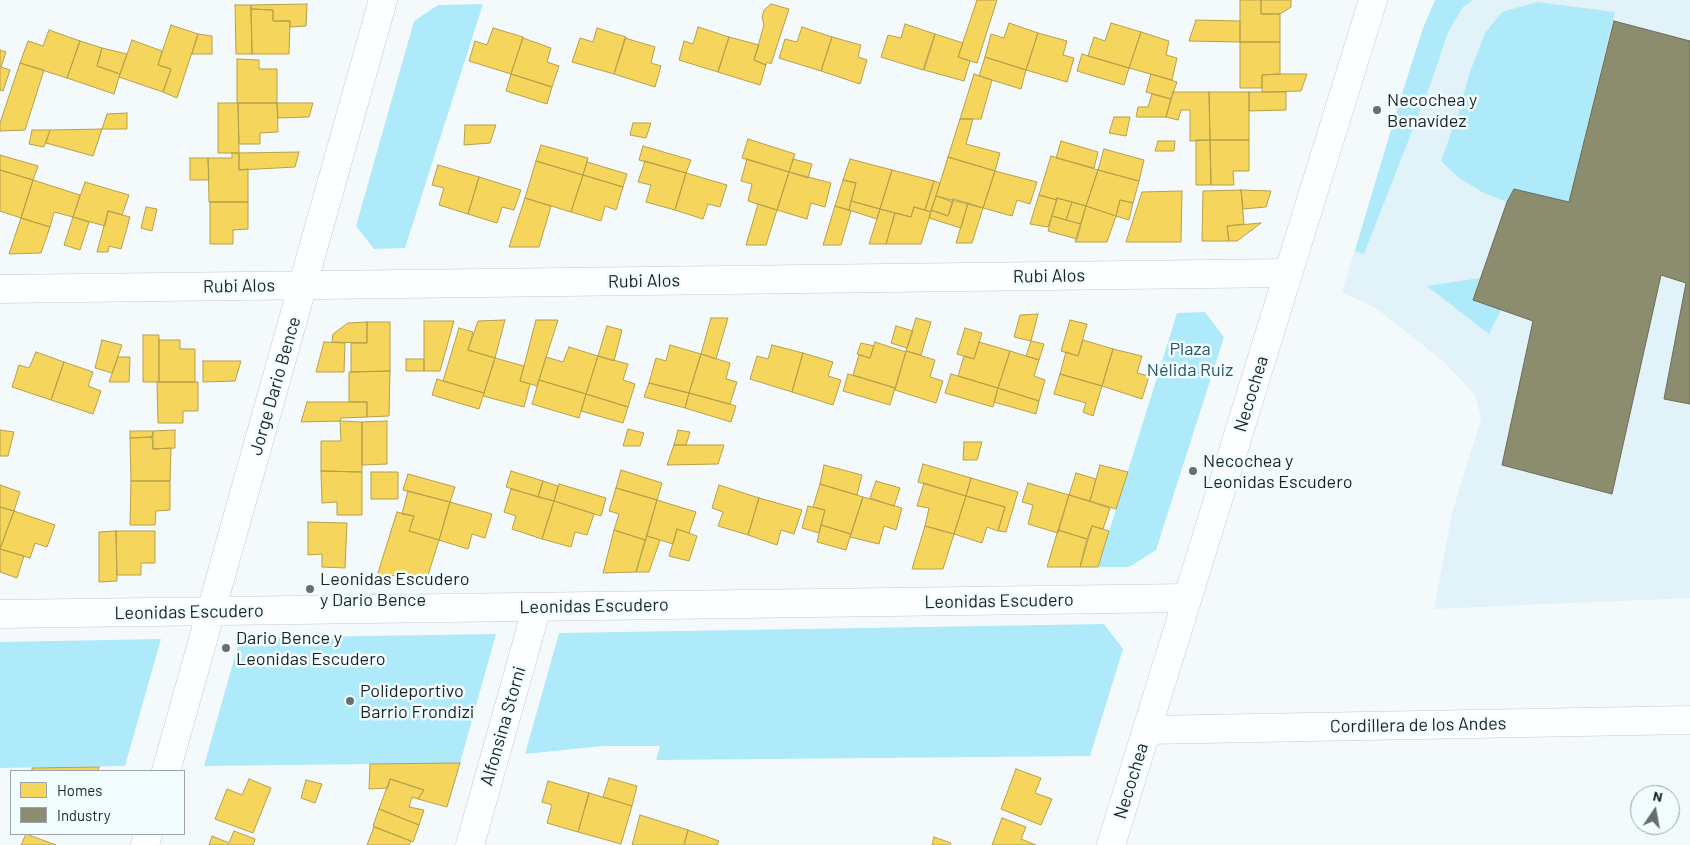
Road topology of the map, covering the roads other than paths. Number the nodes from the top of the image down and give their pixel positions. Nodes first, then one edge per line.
1 (383, 0) edge
2 (1373, 0) edge
3 (1288, 273) junction
4 (303, 286) junction
5 (0, 290) edge
6 (1187, 598) junction
7 (537, 607) junction
8 (211, 612) junction
9 (0, 614) edge
10 (1690, 720) edge
11 (1147, 730) junction
12 (166, 770) edge
13 (470, 845) edge
14 (1111, 845) edge

1 - 4 street, Jorge Dario Bence
2 - 3 street, Necochea
3 - 4 street, Rubi Alos
3 - 6 street, Necochea
4 - 5 street, Rubi Alos
4 - 8 street, Jorge Dario Bence
6 - 7 street, Leonidas Escudero
6 - 11 street, Necochea
7 - 8 street, Leonidas Escudero
7 - 13 street, Alfonsina Storni
8 - 9 street, Leonidas Escudero
8 - 12 street, Jorge Dario Bence
10 - 11 street, Cordillera de los Andes
11 - 14 street, Necochea

